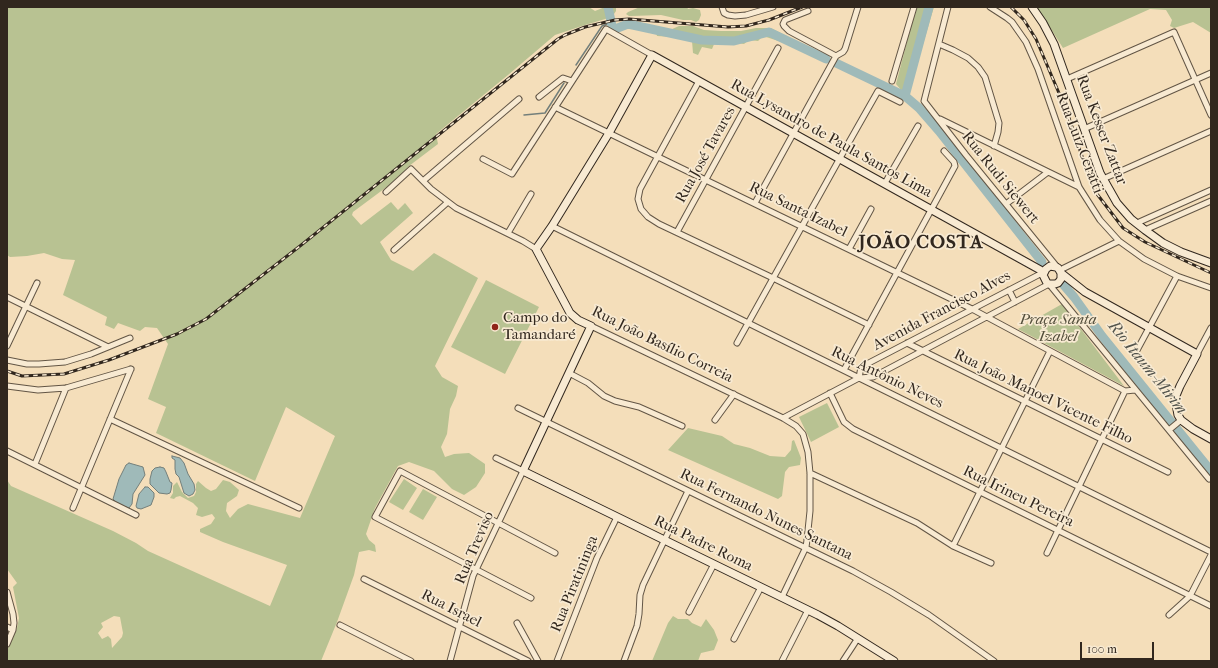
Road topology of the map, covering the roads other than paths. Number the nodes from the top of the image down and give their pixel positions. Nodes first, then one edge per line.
1 (773, 7) edge
2 (858, 7) edge
3 (914, 7) edge
4 (948, 7) edge
5 (990, 7) edge
6 (1032, 7) edge
7 (723, 10) edge
8 (808, 11) dead end
9 (939, 44) junction
10 (778, 48) dead end
11 (652, 55) junction
12 (836, 56) junction
13 (1211, 73) edge
14 (1067, 79) junction
15 (1195, 80) junction
16 (572, 81) junction
17 (699, 81) junction
18 (892, 81) dead end
19 (539, 97) dead end
20 (519, 99) dead end
21 (900, 102) dead end
22 (746, 106) junction
23 (556, 107) junction
24 (1211, 116) edge
25 (938, 119) junction
26 (918, 126) dead end
27 (1084, 129) junction
28 (1211, 131) edge
29 (793, 132) junction
30 (609, 133) junction
31 (994, 146) junction
32 (944, 151) dead end
33 (658, 156) junction
34 (840, 158) junction
35 (483, 159) dead end
36 (1048, 172) junction
37 (1103, 179) junction
38 (706, 180) junction
39 (423, 181) junction
40 (885, 183) junction
41 (1079, 187) junction
42 (1211, 190) edge
43 (386, 192) dead end
44 (531, 194) dead end
45 (1211, 201) edge
46 (448, 202) junction
47 (755, 204) junction
48 (1006, 204) junction
49 (871, 209) dead end
50 (932, 209) junction
51 (1152, 216) junction
52 (1137, 223) junction
53 (552, 226) junction
54 (802, 226) junction
55 (1155, 226) junction
56 (1145, 230) junction
57 (508, 232) junction
58 (677, 232) junction
59 (1118, 241) junction
60 (536, 249) junction
61 (849, 249) junction
62 (394, 250) dead end
63 (1211, 263) edge
64 (1060, 270) junction
65 (897, 272) junction
66 (1044, 272) junction
67 (1177, 276) junction
68 (773, 278) junction
69 (37, 283) dead end
70 (1049, 284) junction
71 (1211, 288) edge
72 (1009, 290) junction
73 (7, 297) edge
74 (1015, 302) junction
75 (26, 307) junction
76 (972, 309) junction
77 (987, 317) junction
78 (748, 323) junction
79 (869, 325) junction
80 (591, 326) junction
81 (1149, 328) junction
82 (1211, 328) edge
83 (130, 338) dead end
84 (737, 343) dead end
85 (907, 343) junction
86 (7, 346) edge
87 (108, 347) junction
88 (922, 351) junction
89 (1050, 351) junction
90 (1136, 352) dead end
91 (1197, 354) junction
92 (7, 360) edge
93 (844, 370) junction
94 (569, 373) junction
95 (859, 378) junction
96 (7, 386) edge
97 (66, 388) junction
98 (1136, 390) junction
99 (1126, 391) junction
100 (830, 393) junction
101 (734, 394) junction
102 (1025, 401) junction
103 (518, 408) dead end
104 (783, 418) junction
105 (110, 420) junction
106 (715, 420) dead end
107 (1181, 420) junction
108 (546, 422) junction
109 (682, 426) dead end
110 (1169, 430) junction
111 (1211, 438) edge
112 (1102, 439) junction
113 (1002, 448) junction
114 (7, 451) edge
115 (496, 458) dead end
116 (35, 464) junction
117 (523, 471) junction
118 (1168, 472) dead end
119 (810, 473) junction
120 (1209, 479) dead end
121 (1079, 487) junction
122 (82, 488) junction
123 (688, 491) junction
124 (980, 492) junction
125 (73, 508) dead end
126 (299, 508) dead end
127 (136, 515) dead end
128 (617, 517) junction
129 (498, 523) junction
130 (1058, 530) junction
131 (665, 540) junction
132 (954, 546) junction
133 (806, 547) junction
134 (1211, 552) edge
135 (555, 553) dead end
136 (1047, 553) dead end
137 (1211, 555) edge
138 (991, 563) dead end
139 (714, 564) junction
140 (476, 569) junction
141 (364, 579) dead end
142 (761, 587) junction
143 (7, 592) edge
144 (782, 596) junction
145 (1190, 596) junction
146 (531, 598) dead end
147 (1211, 606) edge
148 (808, 610) junction
149 (689, 612) dead end
150 (1169, 615) dead end
151 (517, 623) dead end
152 (340, 625) dead end
153 (459, 626) junction
154 (7, 627) edge
155 (13, 630) junction
156 (858, 638) junction
157 (734, 639) dead end
158 (7, 644) edge
159 (411, 661) edge
160 (450, 661) edge
161 (528, 661) edge
162 (538, 661) edge
163 (557, 661) edge
164 (624, 661) edge
165 (782, 661) edge
166 (843, 661) edge
167 (894, 661) edge
168 (994, 661) edge

1 - 7 street
2 - 12 street
3 - 18 street
4 - 9 street
5 - 41 street, Rua Luiz Ceratti
6 - 14 street, Rua Kesser Zattar
8 - 12 street
9 - 25 street, Rua Rudi Siewert
9 - 31 street
10 - 22 street, Rua José Tavares
11 - 16 street, Rua Lysandro de Paula Santos Lima
11 - 17 street, Rua Lysandro de Paula Santos Lima
11 - 30 street
12 - 29 street
13 - 15 street
14 - 15 street
14 - 27 street, Rua Kesser Zattar
15 - 24 street
15 - 27 street
16 - 19 street
16 - 23 street
17 - 22 street, Rua Lysandro de Paula Santos Lima
17 - 33 street
20 - 39 street
21 - 34 street
22 - 29 street, Rua Lysandro de Paula Santos Lima
22 - 38 street, Rua José Tavares
23 - 30 street, Rua Santa Izabel
23 - 35 street
25 - 31 street
25 - 48 street, Rua Rudi Siewert
26 - 40 street
27 - 37 street, Rua Kesser Zattar
28 - 37 street
29 - 34 street, Rua Lysandro de Paula Santos Lima
29 - 47 street
30 - 33 street, Rua Santa Izabel
30 - 53 street
31 - 36 street
32 - 50 street
33 - 38 street, Rua Santa Izabel
33 - 58 street
34 - 40 street, Rua Lysandro de Paula Santos Lima
34 - 54 street
36 - 41 street
36 - 48 street
37 - 52 street, Rua Kesser Zattar
38 - 47 street, Rua Santa Izabel
38 - 58 street, Rua José Tavares
39 - 43 street
39 - 46 street
40 - 50 street, Rua Lysandro de Paula Santos Lima
41 - 59 street, Rua Luiz Ceratti
42 - 51 street
44 - 57 street
45 - 55 street
46 - 57 street
46 - 62 street
47 - 54 street, Rua Santa Izabel
48 - 64 street, Rua Rudi Siewert
49 - 61 street
50 - 65 street
50 - 66 street, Rua Lysandro de Paula Santos Lima
51 - 52 street
51 - 55 street
52 - 56 street, Rua Kesser Zattar
53 - 60 street
53 - 78 street, Rua Antônio Neves
54 - 61 street, Rua Santa Izabel
54 - 68 street
55 - 56 street
56 - 63 street, Rua Kesser Zattar
57 - 60 street
58 - 68 street
59 - 64 street
59 - 67 street, Rua Luiz Ceratti
60 - 80 street, Rua João Basílio Correia
61 - 65 street, Rua Santa Izabel
64 - 66 street
64 - 70 street
64 - 81 street
65 - 76 street, Rua Santa Izabel
65 - 79 street
66 - 70 street
66 - 72 street, Avenida Francisco Alves
67 - 71 street, Rua Luiz Ceratti
67 - 81 street
68 - 78 street
68 - 79 street
69 - 75 street
70 - 74 street, Avenida Francisco Alves
70 - 98 street
72 - 74 street
72 - 76 street, Avenida Francisco Alves
73 - 75 street
74 - 77 street, Avenida Francisco Alves
75 - 86 street
75 - 87 street
76 - 77 street, Rua Santa Izabel
76 - 85 street, Avenida Francisco Alves
77 - 88 street, Avenida Francisco Alves
77 - 89 street, Rua Santa Izabel
78 - 84 street
78 - 93 street, Rua Antônio Neves
79 - 93 street
80 - 94 street
80 - 101 street, Rua João Basílio Correia
81 - 90 street
81 - 91 street
82 - 91 street
83 - 87 street
85 - 88 street, Rua João Manoel Vicente Filho
85 - 95 street, Avenida Francisco Alves
87 - 92 street
88 - 95 street, Avenida Francisco Alves
88 - 102 street, Rua João Manoel Vicente Filho
89 - 99 street, Rua Santa Izabel
89 - 102 street
91 - 107 street
93 - 95 street, Rua Antônio Neves
94 - 108 street
94 - 109 street
95 - 100 street, Avenida Francisco Alves
95 - 113 street, Rua Antônio Neves
96 - 97 street
97 - 105 street
97 - 116 street
98 - 99 street
98 - 110 street
99 - 112 street
100 - 104 street, Avenida Francisco Alves
100 - 124 street, Rua Irineu Pereira
101 - 104 street, Rua João Basílio Correia
101 - 106 street
102 - 112 street, Rua João Manoel Vicente Filho
102 - 113 street
103 - 108 street, Rua Fernando Nunes Santana
104 - 119 street, Rua João Basílio Correia
105 - 122 street
105 - 126 street
107 - 110 street
107 - 111 street
108 - 117 street
108 - 123 street, Rua Fernando Nunes Santana
110 - 120 street
112 - 118 street, Rua João Manoel Vicente Filho
112 - 121 street
113 - 121 street, Rua Antônio Neves
113 - 124 street
114 - 116 street
115 - 117 street, Rua Padre Roma
116 - 122 street
117 - 128 street, Rua Padre Roma
117 - 129 street, Rua Treviso
119 - 132 street
119 - 133 street, Rua João Basílio Correia
121 - 130 street
121 - 134 street, Rua Antônio Neves
122 - 125 street
122 - 127 street
123 - 131 street
123 - 133 street, Rua Fernando Nunes Santana
124 - 130 street, Rua Irineu Pereira
124 - 132 street
128 - 131 street, Rua Padre Roma
128 - 163 street, Rua Piratininga
129 - 135 street
129 - 140 street, Rua Treviso
129 - 140 street
130 - 136 street
130 - 145 street, Rua Irineu Pereira
131 - 139 street, Rua Padre Roma
131 - 164 street
132 - 138 street
133 - 144 street, Rua João Basílio Correia
133 - 168 street, Rua Fernando Nunes Santana
137 - 145 street
139 - 142 street, Rua Padre Roma
139 - 149 street
140 - 146 street
140 - 153 street, Rua Treviso
141 - 153 street, Rua Israel
142 - 144 street, Rua Padre Roma
142 - 157 street
143 - 155 street
144 - 148 street, Rua Padre Roma
145 - 147 street, Rua Irineu Pereira
145 - 150 street
148 - 156 street, Rua Padre Roma
148 - 165 street
151 - 162 street
152 - 159 street
153 - 160 street, Rua Treviso
153 - 161 street, Rua Israel
154 - 155 street
155 - 158 street
156 - 166 street
156 - 167 street, Rua Padre Roma

